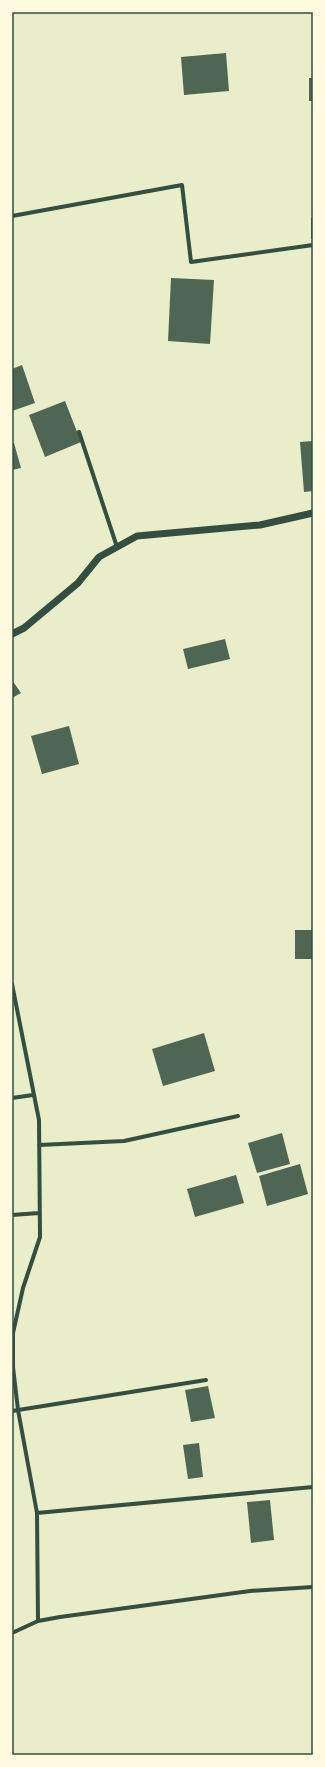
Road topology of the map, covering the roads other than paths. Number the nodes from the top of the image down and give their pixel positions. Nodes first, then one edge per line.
1 (12, 216) edge
2 (313, 245) edge
3 (79, 432) dead end
4 (313, 513) edge
5 (117, 547) junction
6 (12, 634) edge
7 (12, 984) edge
8 (33, 1095) junction
9 (12, 1098) edge
10 (238, 1116) dead end
11 (39, 1145) junction
12 (39, 1213) junction
13 (12, 1215) edge
14 (206, 1380) dead end
15 (18, 1410) junction
16 (12, 1411) edge
17 (313, 1487) edge
18 (37, 1513) junction
19 (313, 1587) edge
20 (38, 1621) junction
21 (12, 1633) edge

1 - 2 street
3 - 5 street
4 - 5 street
5 - 6 street
7 - 8 street
8 - 9 street
8 - 11 street
10 - 11 street
11 - 12 street
12 - 13 street
12 - 15 street
14 - 15 street
15 - 16 street
15 - 18 street
17 - 18 street
18 - 20 street
19 - 20 street
20 - 21 street

